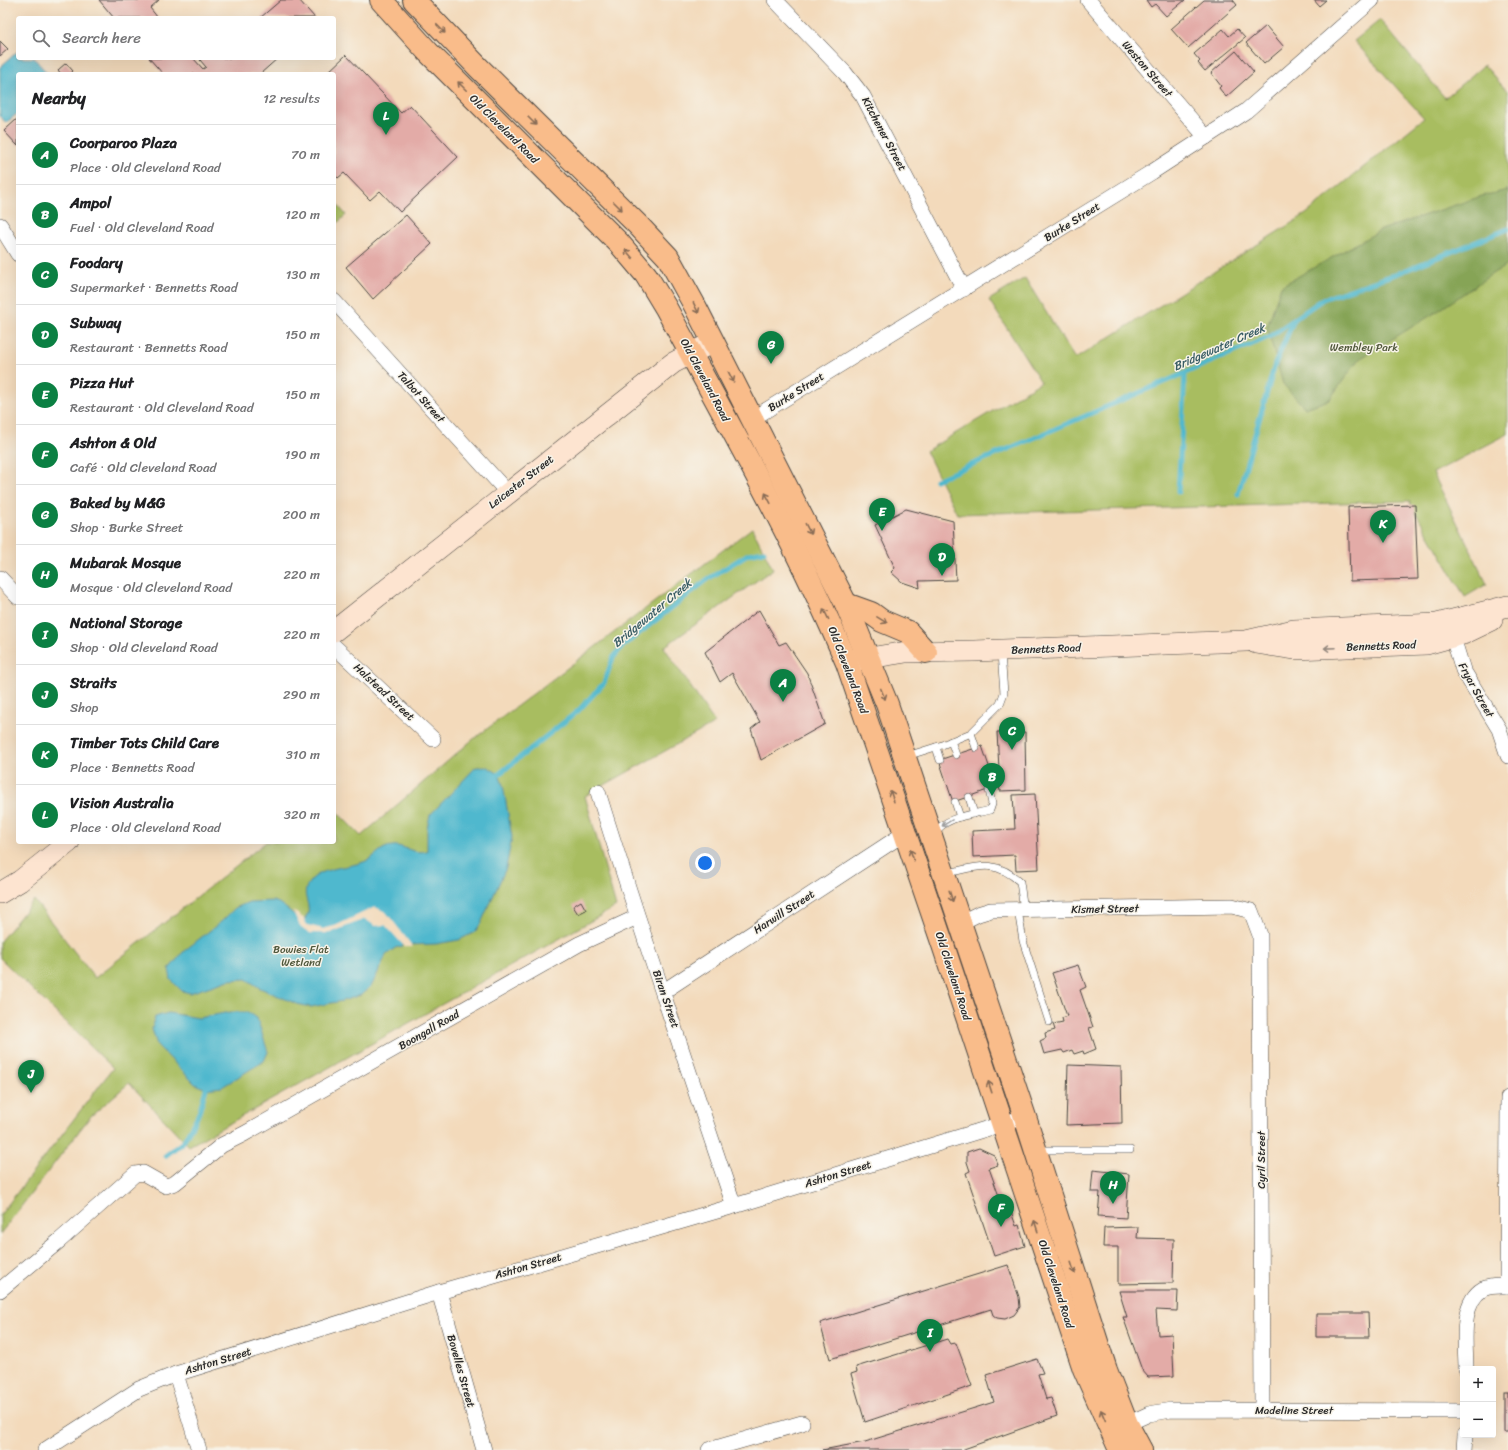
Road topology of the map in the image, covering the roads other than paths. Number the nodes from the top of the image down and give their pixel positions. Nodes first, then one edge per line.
1 (381, 0) edge
2 (414, 0) edge
3 (775, 0) edge
4 (1088, 0) edge
5 (1372, 0) edge
6 (1206, 137) junction
7 (0, 225) edge
8 (16, 251) edge
9 (964, 289) junction
10 (336, 304) edge
11 (713, 342) junction
12 (691, 353) junction
13 (752, 419) junction
14 (508, 493) junction
15 (0, 578) edge
16 (16, 595) edge
17 (846, 604) junction
18 (1508, 606) edge
19 (336, 629) edge
20 (1450, 630) junction
21 (336, 648) edge
22 (1001, 651) junction
23 (926, 652) junction
24 (869, 657) junction
25 (847, 662) junction
26 (971, 733) junction
27 (433, 739) dead end
28 (952, 741) junction
29 (936, 747) junction
30 (976, 748) dead end
31 (956, 755) dead end
32 (1508, 756) edge
33 (905, 757) junction
34 (940, 760) dead end
35 (989, 790) dead end
36 (598, 792) dead end
37 (969, 797) dead end
38 (955, 802) dead end
39 (974, 814) junction
40 (960, 817) junction
41 (905, 833) junction
42 (932, 838) junction
43 (66, 844) edge
44 (944, 874) junction
45 (0, 893) edge
46 (1021, 910) junction
47 (1251, 911) joint
48 (637, 917) junction
49 (960, 923) junction
50 (664, 991) junction
51 (1049, 1022) dead end
52 (1508, 1098) edge
53 (1025, 1117) junction
54 (1002, 1124) junction
55 (1036, 1150) junction
56 (1130, 1150) dead end
57 (734, 1206) junction
58 (1508, 1286) edge
59 (0, 1290) edge
60 (439, 1292) junction
61 (1466, 1366) edge
62 (176, 1374) junction
63 (1262, 1410) junction
64 (1460, 1411) edge
65 (802, 1423) dead end
66 (1127, 1424) junction
67 (1465, 1438) edge
68 (45, 1450) edge
69 (199, 1450) edge
70 (484, 1450) edge
71 (709, 1450) edge
72 (1120, 1450) edge
73 (1141, 1450) edge
74 (1464, 1450) edge

12 -> 1 highway, Old Cleveland Road
2 -> 11 highway, Old Cleveland Road
3 - 9 street, Kitchener Street
4 - 6 street, Weston Street
5 - 6 street, Burke Street
6 - 9 street, Burke Street
7 - 8 street
9 - 13 street, Burke Street
10 - 14 street, Talbot Street
11 - 12 main road, Leicester Street
11 -> 13 highway, Old Cleveland Road
12 - 14 main road, Leicester Street
25 -> 12 highway, Old Cleveland Road
13 -> 17 highway, Old Cleveland Road
14 - 19 main road, Leicester Street
15 - 16 street
17 -> 23 highway
17 - 24 highway, Old Cleveland Road
18 - 20 main road, Bennetts Road
20 - 22 main road, Bennetts Road
20 - 32 street, Fryar Street
21 - 27 street, Halstead Street
22 - 23 main road, Bennetts Road
22 - 26 lane
23 - 24 main road, Bennetts Road
24 - 25 main road, Bennetts Road
24 -> 33 highway, Old Cleveland Road
41 -> 25 highway, Old Cleveland Road
26 - 28 lane
26 - 30 lane
28 - 29 lane
28 - 31 lane
29 - 33 lane
29 - 34 lane
33 - 42 highway, Old Cleveland Road
35 - 39 lane
36 - 48 street, Biran Street
37 - 39 lane
38 - 40 lane
39 - 40 lane
40 -> 42 lane
41 - 50 street, Harwill Street
54 -> 41 highway, Old Cleveland Road
42 - 44 highway, Old Cleveland Road
43 - 45 main road
44 - 46 lane
44 -> 49 highway, Old Cleveland Road
46 - 47 street, Kismet Street
46 - 49 street, Kismet Street
46 - 51 lane
47 - 63 street, Cyril Street
48 - 50 street, Biran Street
48 - 59 street, Boongall Road
49 - 53 highway, Old Cleveland Road
50 - 57 street, Biran Street
52 - 58 street
53 - 54 street, Ashton Street
53 - 55 highway, Old Cleveland Road
54 - 57 street, Ashton Street
72 -> 54 highway, Old Cleveland Road
55 - 56 lane
55 -> 66 highway, Old Cleveland Road
57 - 60 street, Ashton Street
58 - 61 street
60 - 62 street, Ashton Street
60 - 70 street, Bovelles Street
62 - 68 street, Ashton Street
62 - 69 street
63 - 64 street, Madeline Street
63 - 66 street, Madeline Street
65 - 71 street
66 - 73 highway, Old Cleveland Road
67 - 74 street

